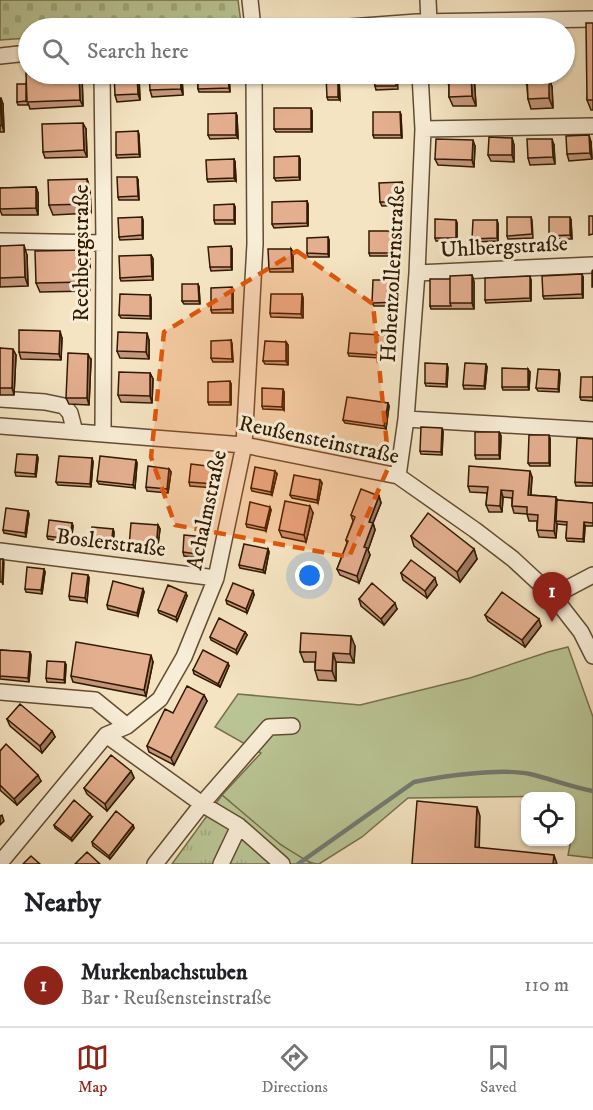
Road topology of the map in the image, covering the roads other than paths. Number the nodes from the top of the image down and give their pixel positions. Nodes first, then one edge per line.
1 (250, 0) edge
2 (428, 0) edge
3 (252, 18) edge
4 (423, 18) edge
5 (593, 19) edge
6 (575, 20) edge
7 (18, 54) edge
8 (0, 56) edge
9 (102, 84) edge
10 (254, 84) edge
11 (421, 84) edge
12 (593, 126) edge
13 (423, 129) junction
14 (0, 241) edge
15 (104, 243) junction
16 (593, 265) edge
17 (417, 273) junction
18 (0, 399) edge
19 (406, 419) junction
20 (0, 426) edge
21 (593, 430) edge
22 (75, 432) junction
23 (103, 433) junction
24 (244, 445) junction
25 (398, 476) junction
26 (0, 551) edge
27 (593, 575) edge
28 (216, 578) junction
29 (553, 596) junction
30 (593, 656) edge
31 (0, 692) edge
32 (127, 726) junction
33 (292, 726) dead end
34 (106, 735) junction
35 (202, 804) junction
36 (239, 826) junction
37 (269, 859) edge
38 (0, 863) edge
39 (155, 864) edge
40 (221, 864) edge
41 (282, 864) edge

1 - 3 street
2 - 4 street
5 - 6 street
7 - 8 street
9 - 15 street, Rechbergstraße
10 - 24 street, Achalmstraße
11 - 13 street, Hohenzollernstraße
12 - 13 street
13 - 17 street, Hohenzollernstraße
14 - 15 street
15 - 23 street, Rechbergstraße
16 - 17 street, Uhlbergstraße
17 - 19 street, Hohenzollernstraße
18 - 22 street
19 - 21 street
19 - 25 street, Hohenzollernstraße
20 - 22 street, Reußensteinstraße
22 - 23 street, Reußensteinstraße
23 - 24 street, Reußensteinstraße
24 - 25 street, Reußensteinstraße
24 - 28 street, Achalmstraße
25 - 29 street, Reußensteinstraße
26 - 28 street, Boslerstraße
27 - 29 street
28 - 32 street, Achalmstraße
29 - 30 street, Reußensteinstraße
31 - 32 street
32 - 34 street, Achalmstraße
33 - 35 street
34 - 35 street
34 - 38 street, Achalmstraße
35 - 36 street
35 - 39 street
36 - 37 street
36 - 40 street
37 - 41 street

